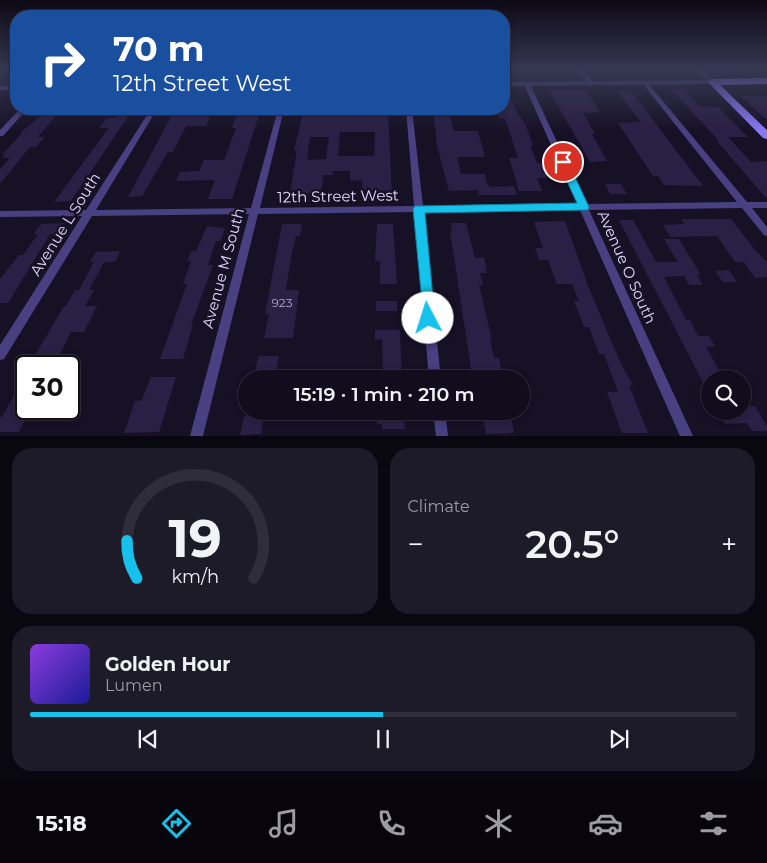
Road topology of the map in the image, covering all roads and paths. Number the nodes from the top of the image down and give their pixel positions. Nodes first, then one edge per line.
1 (530, 90) edge
2 (651, 90) edge
3 (721, 90) edge
4 (18, 115) edge
5 (150, 115) edge
6 (279, 115) edge
7 (411, 115) edge
8 (0, 134) edge
9 (767, 136) edge
10 (767, 205) edge
11 (745, 206) junction
12 (584, 207) junction
13 (419, 209) junction
14 (255, 211) junction
15 (88, 213) junction
16 (0, 214) edge
17 (767, 233) edge
18 (0, 355) edge
19 (434, 370) edge
20 (440, 420) edge
21 (196, 436) edge
22 (442, 436) edge
23 (687, 436) edge

1 - 12 street, Avenue O South
2 - 11 street
3 - 9 main road
4 - 8 street
5 - 15 street, Avenue L South
6 - 14 street, Avenue M South
7 - 13 street
10 - 11 street, 12th Street West
11 - 12 street, 12th Street West
11 - 17 street
12 - 13 street, 12th Street West
12 - 23 street, Avenue O South
13 - 14 street, 12th Street West
13 - 19 street
14 - 15 street, 12th Street West
14 - 21 street, Avenue M South
15 - 16 street, 12th Street West
15 - 18 street, Avenue L South
20 - 22 street

